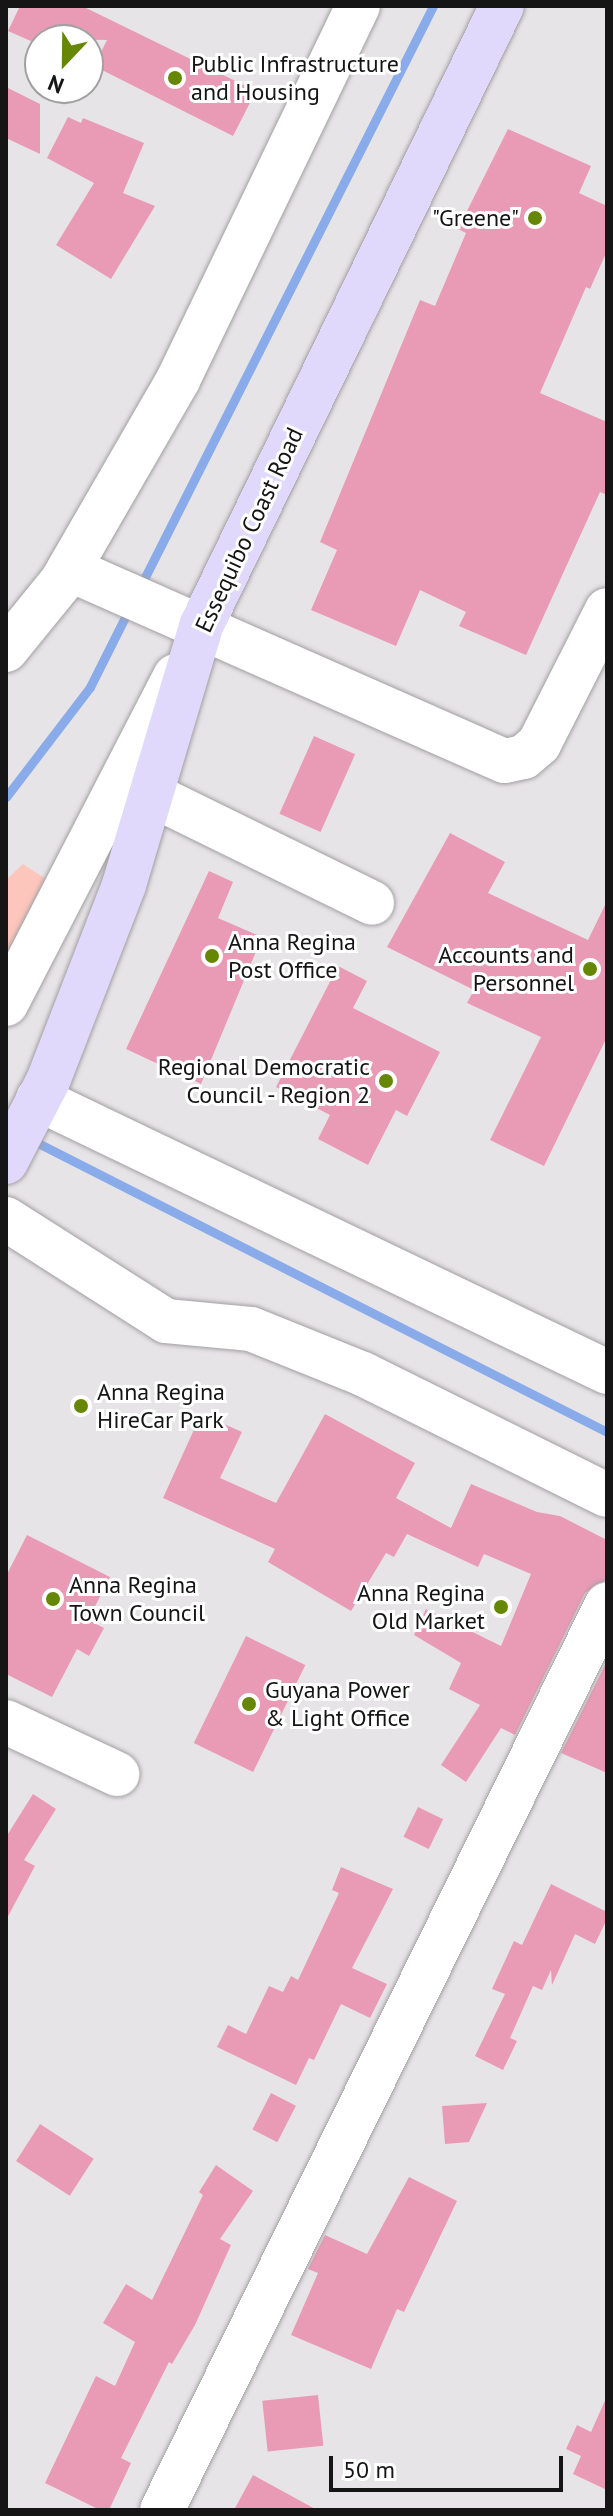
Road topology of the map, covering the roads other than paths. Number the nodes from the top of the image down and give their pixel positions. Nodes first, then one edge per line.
1 (358, 6) edge
2 (502, 6) edge
3 (88, 577) junction
4 (607, 610) edge
5 (187, 618) junction
6 (6, 650) edge
7 (152, 795) junction
8 (372, 903) dead end
9 (6, 1004) edge
10 (34, 1108) junction
11 (6, 1162) edge
12 (6, 1219) edge
13 (607, 1372) edge
14 (607, 1495) edge
15 (607, 1604) edge
16 (6, 1722) edge
17 (117, 1774) dead end
18 (162, 2510) edge

1 - 3 street
2 - 5 main road, Essequibo Coast Road
3 - 5 street
3 - 6 street
4 - 5 street
5 - 7 main road, Essequibo Coast Road
5 - 9 street
7 - 8 street
7 - 10 main road, Essequibo Coast Road
10 - 11 main road, Essequibo Coast Road
10 - 13 street
12 - 14 street
15 - 18 street
16 - 17 street

